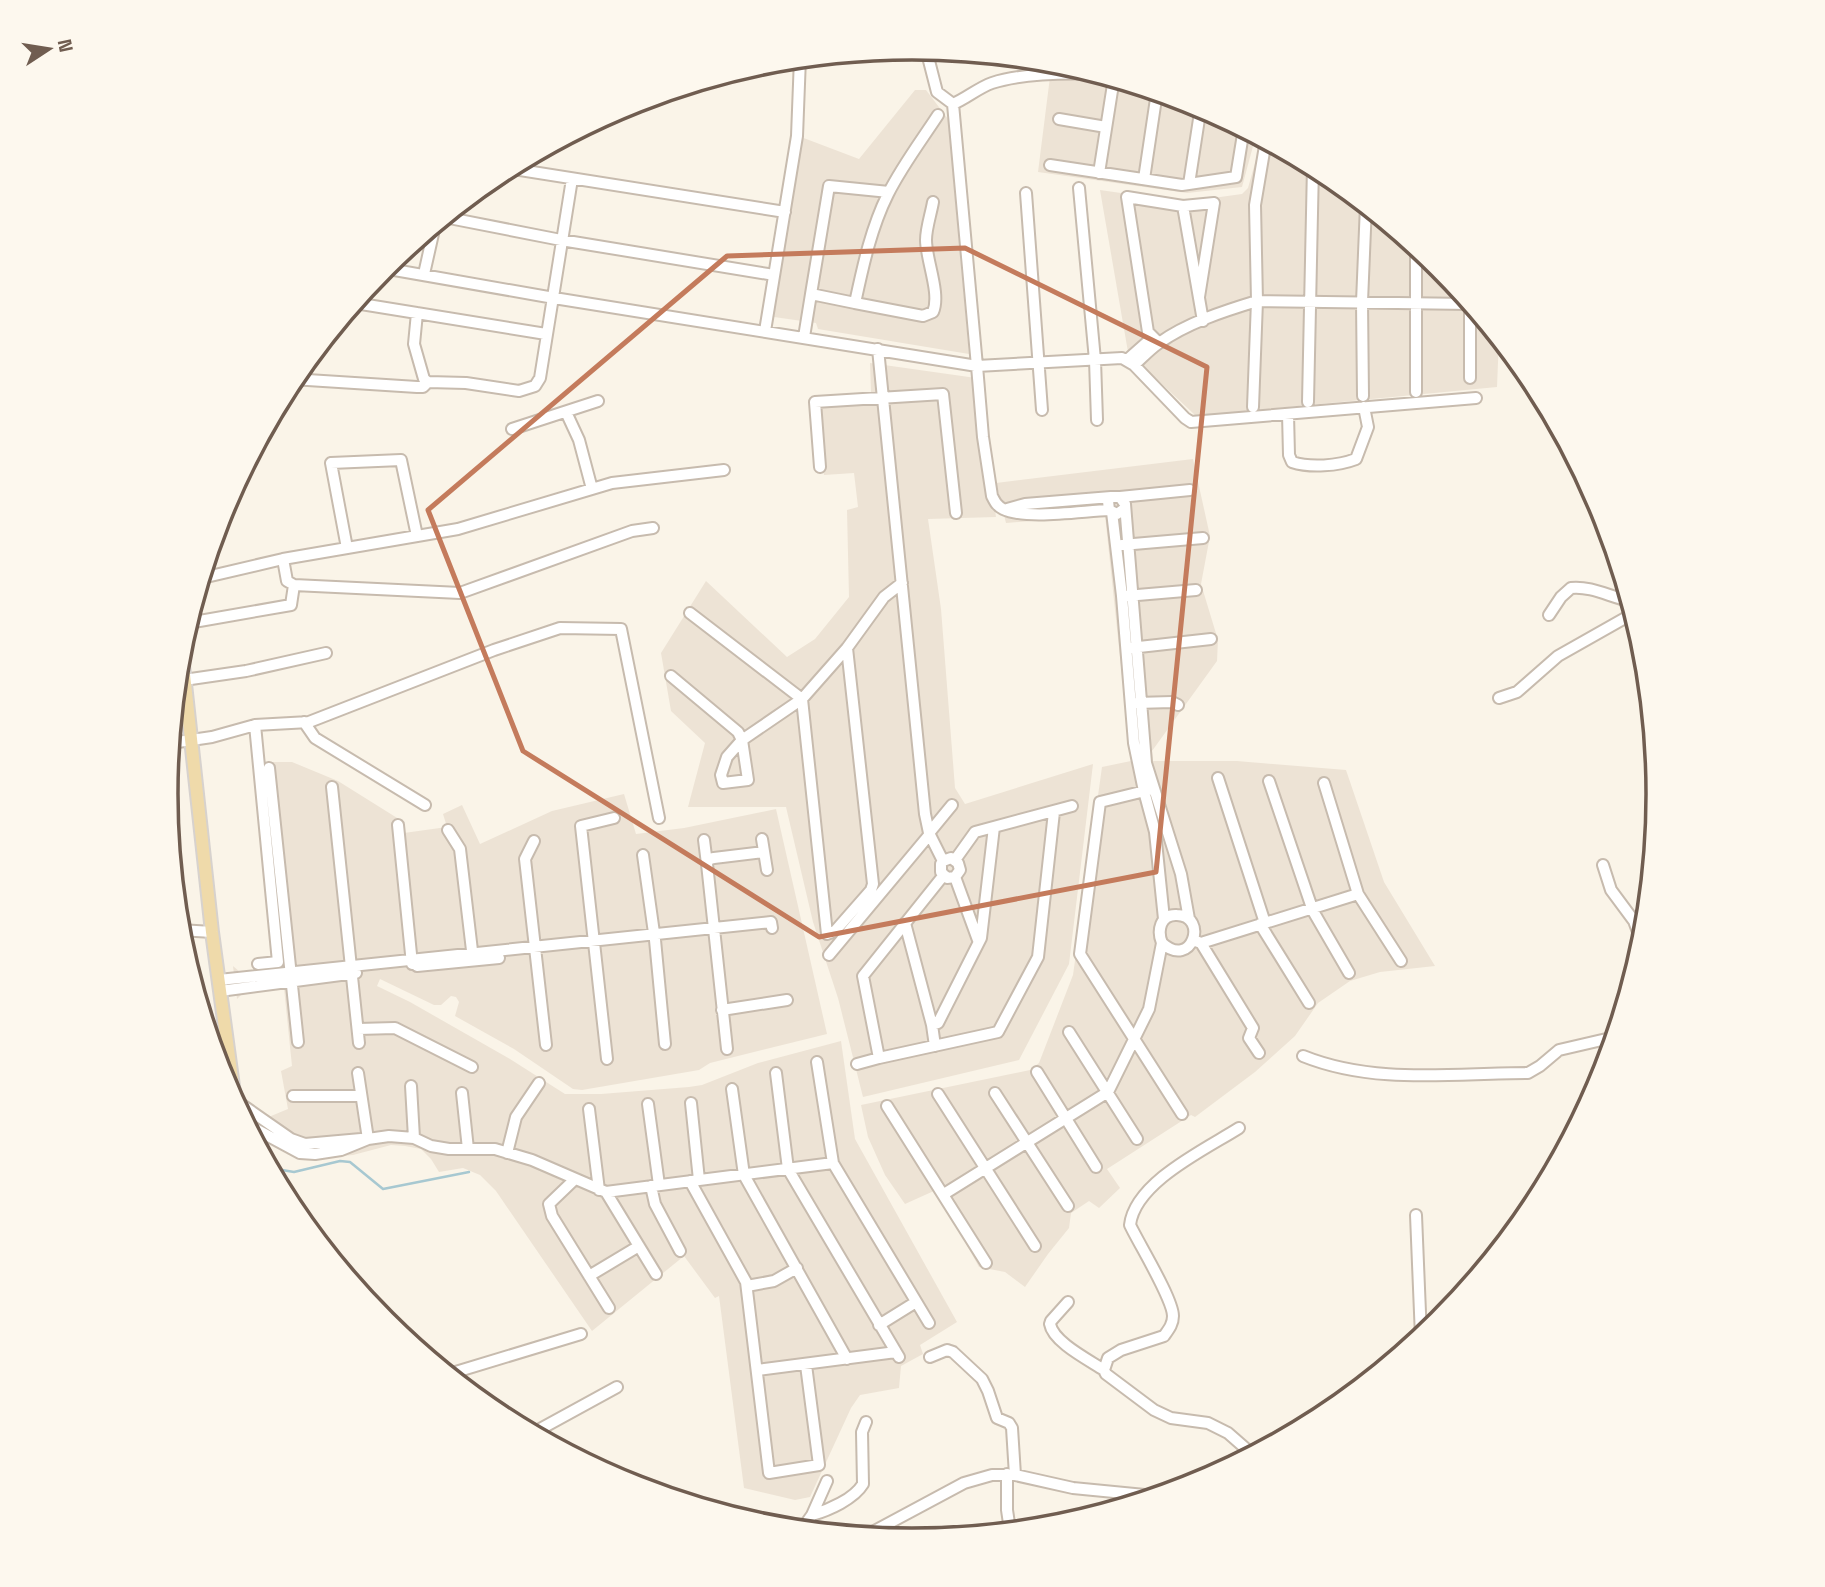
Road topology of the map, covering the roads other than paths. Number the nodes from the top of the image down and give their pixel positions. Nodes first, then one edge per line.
1 (929, 60) edge
2 (800, 69) edge
3 (1058, 74) edge
4 (1112, 88) edge
5 (1156, 101) edge
6 (953, 104) junction
7 (938, 115) dead end
8 (1199, 118) edge
9 (1059, 119) dead end
10 (1106, 127) junction
11 (1242, 138) edge
12 (1265, 150) edge
13 (1050, 165) dead end
14 (525, 171) edge
15 (1099, 173) junction
16 (572, 179) junction
17 (1144, 179) junction
18 (1314, 179) edge
19 (1189, 184) junction
20 (1079, 188) dead end
21 (889, 192) junction
22 (1026, 193) dead end
23 (933, 202) dead end
24 (1183, 206) junction
25 (785, 212) junction
26 (1366, 216) edge
27 (456, 219) edge
28 (432, 240) edge
29 (561, 240) junction
30 (1416, 260) edge
31 (397, 270) edge
32 (424, 274) junction
33 (775, 275) junction
34 (811, 294) junction
35 (1199, 297) junction
36 (554, 298) junction
37 (1257, 301) junction
38 (1309, 301) junction
39 (1362, 302) junction
40 (855, 303) junction
41 (1415, 303) junction
42 (1458, 303) edge
43 (366, 305) edge
44 (417, 313) junction
45 (1470, 317) edge
46 (1203, 321) junction
47 (765, 331) junction
48 (546, 334) junction
49 (804, 337) junction
50 (1156, 340) junction
51 (878, 349) junction
52 (1094, 360) junction
53 (1038, 363) junction
54 (1130, 363) junction
55 (977, 366) junction
56 (1469, 378) dead end
57 (306, 380) edge
58 (428, 382) junction
59 (1416, 392) dead end
60 (1476, 398) dead end
61 (883, 399) junction
62 (598, 401) dead end
63 (1308, 402) dead end
64 (1364, 402) junction
65 (1253, 407) dead end
66 (1042, 410) dead end
67 (566, 412) junction
68 (1288, 414) junction
69 (1097, 420) dead end
70 (512, 429) dead end
71 (820, 467) dead end
72 (724, 470) dead end
73 (593, 489) junction
74 (1190, 490) dead end
75 (1116, 497) junction
76 (1124, 509) junction
77 (1004, 510) junction
78 (1111, 511) junction
79 (956, 513) dead end
80 (653, 528) dead end
81 (417, 536) junction
82 (1203, 538) dead end
83 (1122, 545) junction
84 (347, 548) junction
85 (283, 559) junction
86 (212, 576) edge
87 (902, 583) junction
88 (294, 585) junction
89 (1196, 590) dead end
90 (1127, 596) junction
91 (1620, 599) edge
92 (690, 613) dead end
93 (1549, 615) dead end
94 (1624, 618) edge
95 (200, 621) edge
96 (1211, 639) dead end
97 (847, 648) junction
98 (1131, 648) junction
99 (326, 653) dead end
100 (671, 676) dead end
101 (188, 679) edge
102 (186, 695) edge
103 (1499, 698) dead end
104 (802, 699) junction
105 (1136, 703) junction
106 (1178, 705) dead end
107 (304, 722) junction
108 (255, 725) junction
109 (190, 740) junction
110 (180, 742) edge
111 (269, 768) dead end
112 (1218, 778) dead end
113 (1269, 781) dead end
114 (1324, 783) dead end
115 (332, 788) dead end
116 (1149, 790) junction
117 (425, 805) dead end
118 (951, 805) dead end
119 (1072, 806) dead end
120 (1054, 812) junction
121 (614, 818) dead end
122 (659, 818) dead end
123 (398, 825) dead end
124 (994, 827) junction
125 (448, 830) dead end
126 (929, 834) junction
127 (762, 839) dead end
128 (704, 840) dead end
129 (534, 841) dead end
130 (764, 852) junction
131 (643, 855) dead end
132 (949, 860) junction
133 (707, 864) junction
134 (1602, 865) dead end
135 (767, 870) dead end
136 (949, 876) junction
137 (1358, 894) junction
138 (1312, 908) junction
139 (1164, 919) junction
140 (1189, 919) junction
141 (1634, 922) edge
142 (905, 923) junction
143 (1262, 923) junction
144 (192, 931) edge
145 (714, 931) junction
146 (212, 932) junction
147 (654, 937) junction
148 (1197, 941) junction
149 (979, 942) junction
150 (1162, 943) junction
151 (595, 944) junction
152 (535, 950) junction
153 (829, 955) dead end
154 (472, 957) junction
155 (1401, 961) dead end
156 (412, 963) junction
157 (258, 964) dead end
158 (351, 970) junction
159 (1349, 973) dead end
160 (290, 977) junction
161 (219, 986) junction
162 (787, 1000) dead end
163 (1309, 1003) dead end
164 (722, 1010) junction
165 (932, 1025) junction
166 (358, 1029) junction
167 (1069, 1032) dead end
168 (1134, 1040) junction
169 (1604, 1040) edge
170 (298, 1042) dead end
171 (359, 1043) dead end
172 (665, 1044) dead end
173 (545, 1045) dead end
174 (935, 1045) junction
175 (727, 1049) dead end
176 (1259, 1054) dead end
177 (1303, 1056) dead end
178 (879, 1058) junction
179 (607, 1059) dead end
180 (817, 1062) dead end
181 (230, 1063) edge
182 (857, 1064) dead end
183 (472, 1067) dead end
184 (1037, 1072) dead end
185 (358, 1073) dead end
186 (776, 1073) dead end
187 (539, 1083) dead end
188 (411, 1086) dead end
189 (732, 1089) dead end
190 (1108, 1092) junction
191 (462, 1093) dead end
192 (995, 1093) dead end
193 (938, 1094) dead end
194 (293, 1096) dead end
195 (361, 1096) junction
196 (691, 1102) dead end
197 (648, 1104) dead end
198 (887, 1106) dead end
199 (589, 1109) dead end
200 (251, 1111) edge
201 (1182, 1114) dead end
202 (1066, 1118) junction
203 (1239, 1128) dead end
204 (262, 1133) edge
205 (414, 1138) junction
206 (368, 1139) junction
207 (1137, 1139) dead end
208 (1027, 1142) junction
209 (468, 1149) junction
210 (507, 1153) junction
211 (834, 1163) junction
212 (1096, 1167) dead end
213 (985, 1168) junction
214 (788, 1169) junction
215 (744, 1175) junction
216 (574, 1180) junction
217 (695, 1181) junction
218 (655, 1186) junction
219 (602, 1191) junction
220 (943, 1194) junction
221 (1068, 1206) dead end
222 (1416, 1215) dead end
223 (639, 1246) junction
224 (1035, 1246) dead end
225 (680, 1251) dead end
226 (986, 1263) dead end
227 (797, 1268) junction
228 (656, 1275) dead end
229 (589, 1276) junction
230 (747, 1286) junction
231 (916, 1302) junction
232 (1068, 1302) dead end
233 (609, 1308) dead end
234 (929, 1323) dead end
235 (1420, 1323) edge
236 (879, 1325) junction
237 (581, 1334) dead end
238 (930, 1357) dead end
239 (847, 1359) junction
240 (806, 1365) junction
241 (757, 1370) junction
242 (1104, 1370) junction
243 (460, 1371) edge
244 (617, 1387) dead end
245 (866, 1422) dead end
246 (543, 1428) edge
247 (1245, 1448) edge
248 (1011, 1475) junction
249 (827, 1481) dead end
250 (1124, 1496) edge
251 (812, 1515) junction
252 (809, 1520) edge
253 (1007, 1521) edge
254 (882, 1527) edge

1 - 6 street
2 - 25 street
3 - 6 street
4 - 10 street
5 - 17 street
6 - 55 street
7 - 21 street
8 - 19 street
9 - 10 street
10 - 15 street
11 - 19 street
12 - 37 street
13 - 15 street
14 - 16 street
15 - 17 street
16 - 25 street
16 - 29 street
17 - 19 street
18 - 38 street
20 - 52 street
21 - 34 street
21 - 40 street
22 - 53 street
23 - 40 street
24 - 35 street
24 - 35 street
24 - 50 street
25 - 33 street
26 - 39 street
27 - 29 street
28 - 32 street
29 - 33 street
29 - 36 street
30 - 41 street
31 - 32 street
32 - 36 street
33 - 47 street
34 - 40 street
34 - 49 street
35 - 46 street
36 - 47 street
36 - 48 street
37 - 38 street
37 - 46 street
37 - 65 street
38 - 39 street
38 - 63 street
39 - 41 street
39 - 64 street
41 - 42 street
41 - 59 street
43 - 44 street
44 - 48 street
44 - 58 street
45 - 56 street
46 - 50 street
47 - 49 street
48 - 58 street
49 - 51 street
50 - 54 street
51 - 55 street
51 - 61 street
52 - 53 street
52 - 54 street
52 - 69 street
53 - 55 street
53 - 66 street
54 - 68 street
55 - 77 street
57 - 58 street
60 - 64 street
61 - 71 street
61 - 79 street
61 - 87 street
62 - 67 street
64 - 68 street
64 - 68 street
67 - 70 street
67 - 73 street
72 - 73 street
73 - 81 street
74 - 75 street
75 - 76 street
75 - 77 street
75 - 78 street
76 - 78 street
76 - 83 street
77 - 78 street
78 - 83 street
80 - 88 street
81 - 84 street
81 - 84 street
82 - 83 street
83 - 90 street
84 - 85 street
85 - 86 street
85 - 88 street
87 - 97 street
87 - 126 street
88 - 95 street
89 - 90 street
90 - 98 street
91 - 93 street
92 - 104 street
94 - 103 street
96 - 98 street
97 - 104 street
97 - 104 street
98 - 105 street
99 - 101 street
100 - 104 street
102 - 109 main road
105 - 106 street
105 - 116 street
107 - 108 street
107 - 117 street
107 - 122 street
108 - 109 street
108 - 157 street
109 - 110 street
109 - 146 main road
111 - 160 street
112 - 143 street
113 - 138 street
114 - 137 street
115 - 158 street
116 - 139 street
116 - 140 street
116 - 168 street
118 - 126 street
119 - 120 street
120 - 124 street
120 - 174 street
121 - 151 street
123 - 156 street
124 - 132 street
124 - 149 street
125 - 154 street
126 - 132 street
126 - 153 street
127 - 130 street
128 - 133 street
129 - 152 street
130 - 133 street
130 - 135 street
131 - 147 street
132 - 136 street
132 - 136 street
133 - 145 street
134 - 141 street
136 - 142 street
136 - 149 street
137 - 138 street
137 - 155 street
138 - 143 street
138 - 159 street
139 - 140 street
139 - 150 street
140 - 148 street
142 - 165 street
142 - 178 street
143 - 148 street
143 - 163 street
144 - 146 street
145 - 147 street
145 - 164 street
146 - 161 main road
147 - 151 street
147 - 172 street
148 - 150 street
148 - 176 street
149 - 165 street
150 - 168 street
151 - 152 street
151 - 179 street
152 - 154 street
152 - 173 street
154 - 156 street
156 - 158 street
158 - 160 street
158 - 166 street
160 - 161 street
160 - 170 street
161 - 181 main road
162 - 164 street
164 - 175 street
165 - 174 street
166 - 171 street
166 - 183 street
167 - 190 street
168 - 190 street
168 - 201 street
169 - 177 street
174 - 178 street
178 - 182 street
180 - 211 street
184 - 202 street
185 - 195 street
186 - 214 street
187 - 210 street
188 - 205 street
189 - 215 street
190 - 202 street
190 - 207 street
191 - 209 street
192 - 208 street
193 - 213 street
194 - 195 street
195 - 206 street
196 - 217 street
197 - 218 street
198 - 220 street
199 - 219 street
200 - 206 street
202 - 208 street
202 - 212 street
203 - 242 street
204 - 206 street
205 - 206 street
205 - 209 street
208 - 213 street
208 - 221 street
209 - 210 street
210 - 216 street
211 - 214 street
211 - 231 street
213 - 220 street
213 - 224 street
214 - 215 street
214 - 236 street
215 - 217 street
215 - 227 street
216 - 219 street
216 - 229 street
217 - 218 street
217 - 230 street
218 - 219 street
218 - 225 street
219 - 223 street
220 - 226 street
222 - 235 street
223 - 228 street
223 - 229 street
227 - 230 street
227 - 239 street
229 - 233 street
230 - 241 street
231 - 234 street
231 - 236 street
232 - 242 street
236 - 239 street
237 - 243 street
238 - 248 street
239 - 240 street
240 - 241 street
240 - 241 street
242 - 247 street
244 - 246 street
245 - 251 street
248 - 250 street
248 - 253 street
248 - 254 street
249 - 251 street
251 - 252 street

